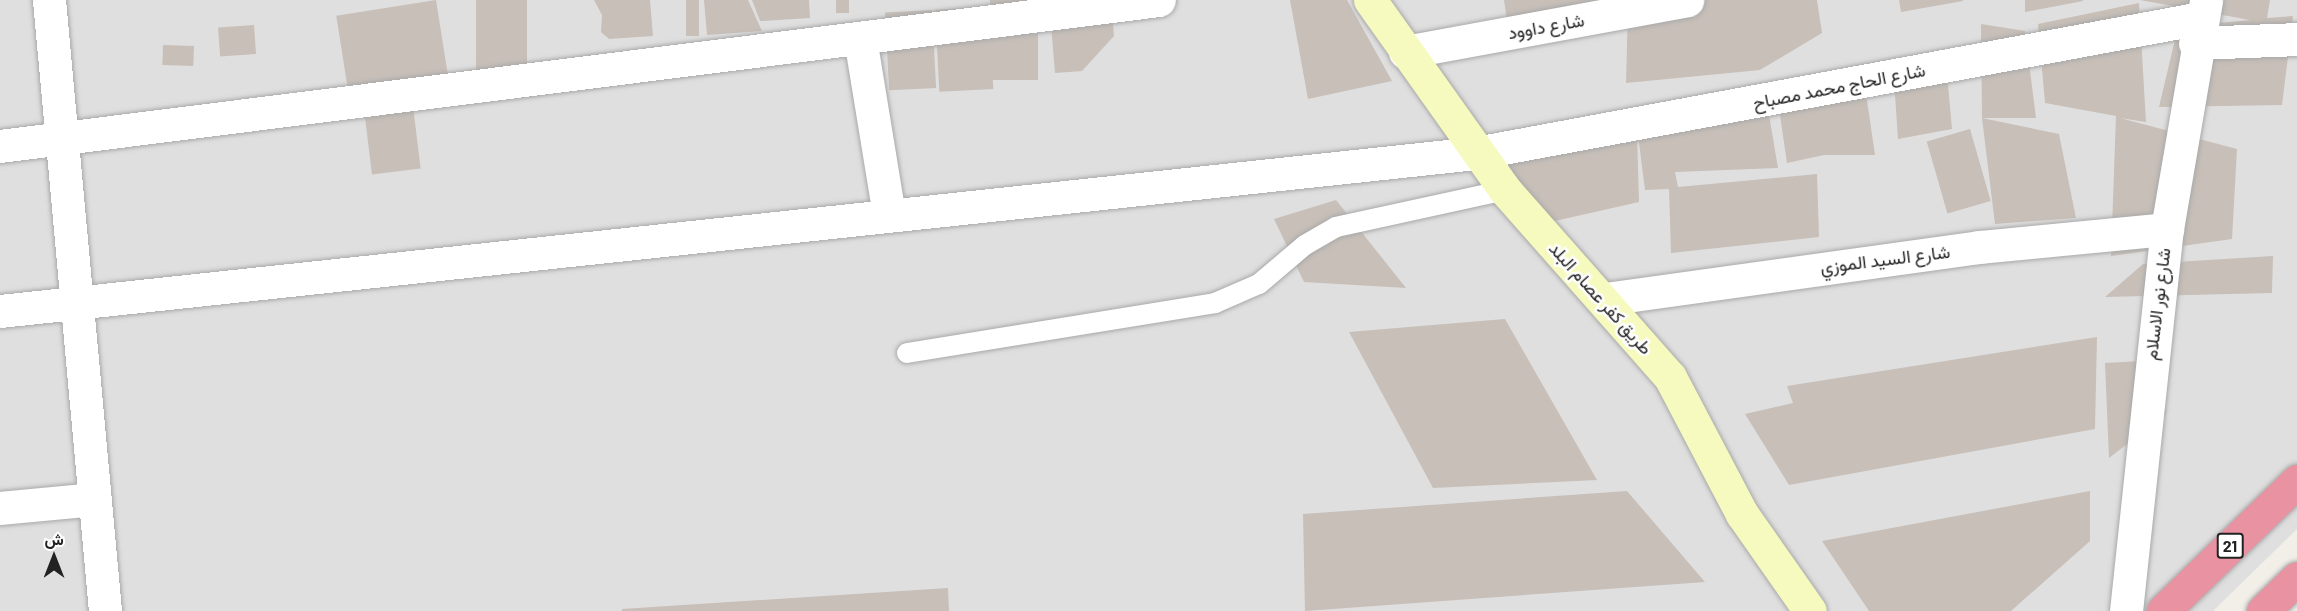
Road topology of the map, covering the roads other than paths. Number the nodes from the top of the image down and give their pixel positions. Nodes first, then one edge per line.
1 (49, 0) edge
2 (1159, 0) edge
3 (1370, 0) edge
4 (1687, 0) edge
5 (2201, 20) edge
6 (860, 38) junction
7 (2297, 39) edge
8 (1405, 52) junction
9 (61, 139) junction
10 (0, 146) edge
11 (1476, 153) junction
12 (1505, 190) junction
13 (889, 216) junction
14 (2167, 229) junction
15 (1605, 299) junction
16 (76, 303) junction
17 (0, 311) edge
18 (907, 353) dead end
19 (2297, 481) edge
20 (95, 499) junction
21 (0, 508) edge
22 (2297, 579) edge
23 (105, 611) edge
24 (1810, 611) edge
25 (2126, 611) edge
26 (2163, 611) edge
27 (2263, 611) edge

1 - 9 street
2 - 6 street
3 - 8 street, طريق كفر عصام البلد
4 - 8 street, شارع داوود
5 - 7 street, شارع الحاج محمد مصباح
5 - 11 street, شارع الحاج محمد مصباح
5 - 14 street, شارع نور الاسلام
6 - 9 street
6 - 13 street
8 - 11 street, طريق كفر عصام البلد
9 - 10 street
9 - 16 street
11 - 12 street, طريق كفر عصام البلد
11 - 13 street, شارع الحاج محمد مصباح
12 - 15 street, طريق كفر عصام البلد
12 - 18 lane
13 - 16 street, شارع الحاج محمد مصباح
14 - 15 street, شارع السيد الموزي
14 - 25 street, شارع نور الاسلام
15 - 24 street, طريق كفر عصام البلد
16 - 17 street, شارع الحاج محمد مصباح
16 - 20 street
19 - 26 highway, 21
20 - 21 street
20 - 23 street
22 - 27 highway

